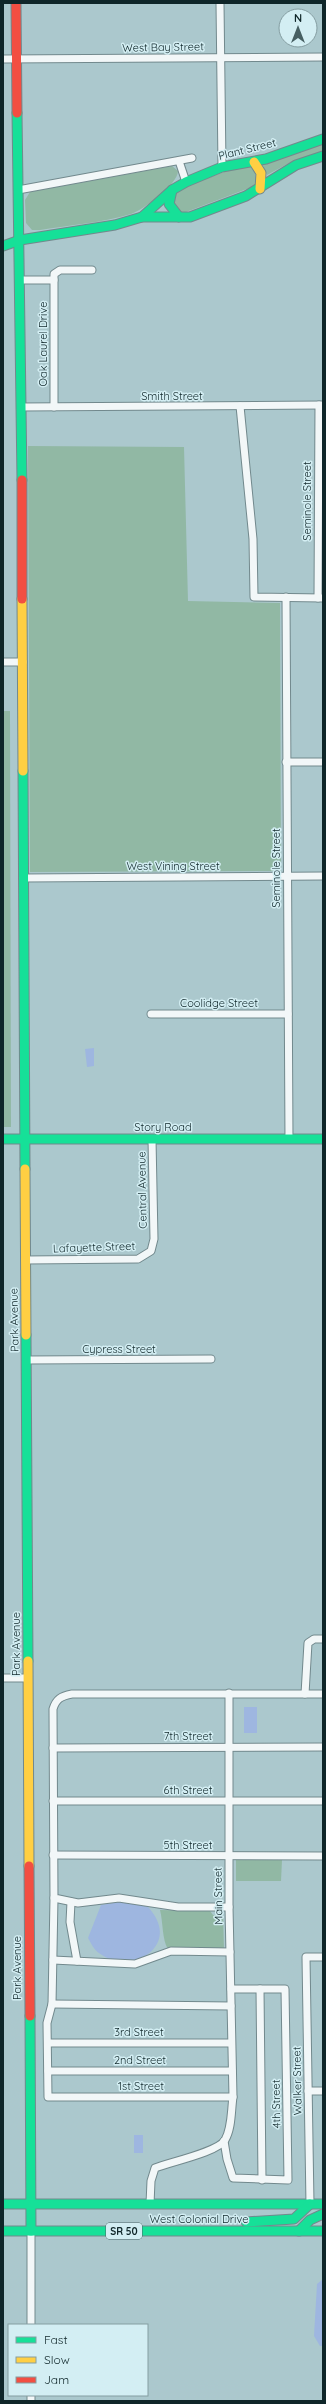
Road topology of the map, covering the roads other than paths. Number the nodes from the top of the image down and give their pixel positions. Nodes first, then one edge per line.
1 (16, 3) edge
2 (220, 3) edge
3 (220, 57) junction
4 (323, 57) edge
5 (3, 59) edge
6 (16, 59) junction
7 (323, 139) edge
8 (323, 156) edge
9 (192, 158) dead end
10 (179, 161) junction
11 (254, 162) junction
12 (222, 167) junction
13 (186, 182) junction
14 (260, 189) junction
15 (18, 190) junction
16 (172, 190) junction
17 (142, 217) junction
18 (179, 217) junction
19 (20, 240) junction
20 (3, 246) edge
21 (92, 270) dead end
22 (20, 280) junction
23 (54, 280) junction
24 (321, 405) edge
25 (240, 406) junction
26 (21, 407) junction
27 (54, 407) junction
28 (286, 597) junction
29 (321, 598) edge
30 (3, 662) edge
31 (23, 662) junction
32 (286, 762) junction
33 (323, 762) edge
34 (287, 876) junction
35 (323, 876) edge
36 (23, 878) junction
37 (151, 1014) dead end
38 (288, 1014) junction
39 (3, 1139) edge
40 (24, 1139) junction
41 (289, 1139) junction
42 (323, 1139) edge
43 (152, 1140) junction
44 (154, 1239) joint
45 (24, 1260) junction
46 (211, 1359) dead end
47 (26, 1360) junction
48 (323, 1639) edge
49 (3, 1678) edge
50 (28, 1678) junction
51 (229, 1693) junction
52 (305, 1694) junction
53 (323, 1694) edge
54 (228, 1747) junction
55 (323, 1747) edge
56 (53, 1748) junction
57 (53, 1801) junction
58 (228, 1801) junction
59 (323, 1801) edge
60 (53, 1855) junction
61 (228, 1856) junction
62 (323, 1856) edge
63 (54, 1898) junction
64 (70, 1902) junction
65 (229, 1907) junction
66 (230, 1952) junction
67 (323, 1957) edge
68 (53, 1960) junction
69 (77, 1961) junction
70 (230, 1989) junction
71 (260, 1989) junction
72 (52, 2004) junction
73 (230, 2006) junction
74 (231, 2043) junction
75 (48, 2044) junction
76 (48, 2071) junction
77 (232, 2071) junction
78 (308, 2091) junction
79 (323, 2091) edge
80 (233, 2097) junction
81 (224, 2141) junction
82 (262, 2180) junction
83 (3, 2204) edge
84 (30, 2204) junction
85 (150, 2204) junction
86 (310, 2204) junction
87 (323, 2204) edge
88 (323, 2214) edge
89 (218, 2230) junction
90 (3, 2231) edge
91 (31, 2231) junction
92 (299, 2231) junction
93 (323, 2231) edge
94 (32, 2324) edge

1 - 6 main road, Park Avenue
2 - 3 street
3 - 4 street, West Bay Street
3 - 6 street, West Bay Street
3 - 12 street
5 - 6 street, West Bay Street
6 - 15 main road, Park Avenue
7 - 11 main road, Plant Street
8 - 14 main road, Plant Street
9 - 10 street
10 - 13 street
10 - 15 street
11 - 12 main road, Plant Street
11 - 14 main road
12 - 13 main road, Plant Street
13 - 16 main road, Plant Street
14 - 18 main road, Plant Street
15 - 19 main road, Park Avenue
16 - 17 main road, Plant Street
16 - 18 main road
17 - 18 main road, Plant Street
17 - 19 main road, Plant Street
19 - 20 main road, Plant Street
19 - 22 main road, Park Avenue
21 - 23 street
22 - 23 street
22 - 26 main road, Park Avenue
23 - 27 street, Oak Laurel Drive
24 - 25 street, Smith Street
24 - 29 street, Seminole Street
25 - 27 street, Smith Street
25 - 28 street
26 - 27 street, Smith Street
26 - 31 main road, Park Avenue
28 - 29 street
28 - 32 street, Seminole Street
30 - 31 street
31 - 36 main road, Park Avenue
32 - 33 street
32 - 34 street, Seminole Street
34 - 35 street, West Vining Street
34 - 36 street, West Vining Street
34 - 38 street, Seminole Street
36 - 40 main road, Park Avenue
37 - 38 street, Coolidge Street
38 - 41 street, Seminole Street
39 - 40 main road, Story Road
40 - 43 main road, Story Road
40 - 45 main road, Park Avenue
41 - 42 main road, Story Road
41 - 43 main road, Story Road
43 - 44 street, Central Avenue
44 - 45 street, Lafayette Street
45 - 47 main road, Park Avenue
46 - 47 street, Cypress Street
47 - 50 main road, Park Avenue
48 - 52 street
49 - 50 street
50 - 84 main road, Park Avenue
51 - 52 street
51 - 54 street, Main Street
51 - 56 street
52 - 53 street
54 - 55 street, 7th Street
54 - 56 street, 7th Street
54 - 58 street, Main Street
56 - 57 street
57 - 58 street, 6th Street
57 - 60 street
58 - 59 street, 6th Street
58 - 61 street, Main Street
60 - 61 street, 5th Street
60 - 63 street
61 - 62 street, 5th Street
61 - 65 street, Main Street
63 - 64 street
63 - 68 street
64 - 65 street
64 - 69 street
65 - 66 street, Main Street
66 - 69 street
66 - 70 street, Main Street
67 - 78 street, Walker Street
68 - 69 street
68 - 72 street
70 - 71 street, 4th Street
70 - 73 street, Main Street
71 - 82 street
71 - 82 street, 4th Street
72 - 73 street
72 - 75 street
73 - 74 street, Main Street
74 - 75 street, 3rd Street
74 - 77 street, Main Street
75 - 76 street
76 - 77 street, 2nd Street
76 - 80 street, 1st Street
77 - 80 street, Main Street
78 - 79 street
78 - 86 street, Walker Street
80 - 81 street, Main Street
81 - 82 street, 4th Street
81 - 85 street
83 - 84 main road, West Colonial Drive
84 - 85 main road, West Colonial Drive
84 - 91 main road, Park Avenue
85 - 86 main road, West Colonial Drive
86 - 87 main road, West Colonial Drive
86 - 89 main road
88 - 92 main road
89 - 91 main road, West Colonial Drive / SR 50
89 - 92 main road, West Colonial Drive / SR 50
90 - 91 main road, West Colonial Drive / SR 50
91 - 94 street, Park Avenue
92 - 93 main road, West Colonial Drive / SR 50

